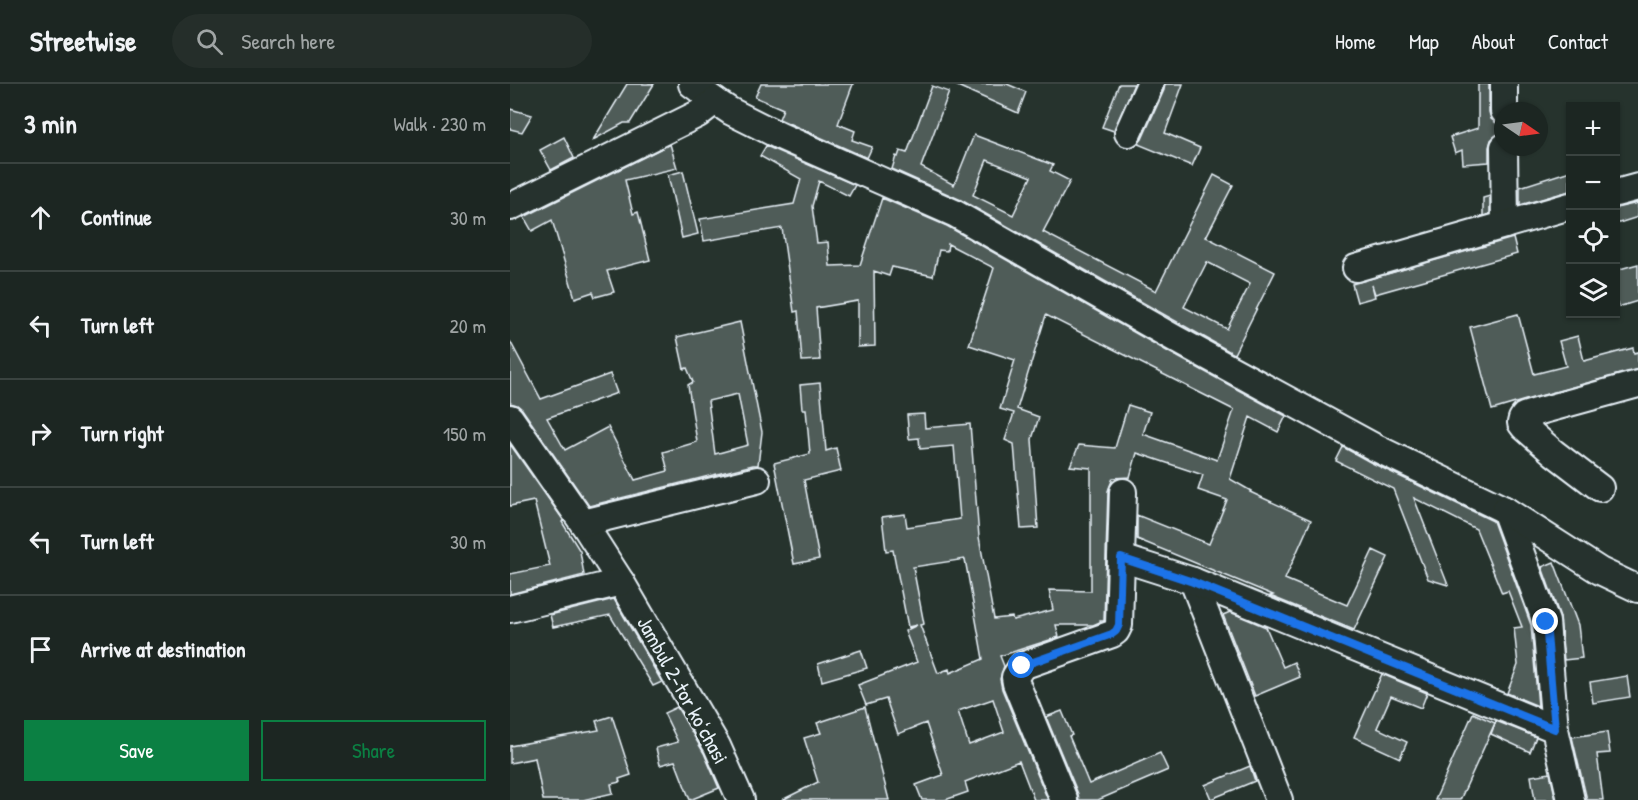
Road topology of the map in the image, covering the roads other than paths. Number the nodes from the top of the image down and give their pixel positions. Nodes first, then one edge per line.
1 (692, 84) edge
2 (1150, 84) edge
3 (1504, 84) edge
4 (716, 101) junction
5 (1504, 102) edge
6 (1128, 133) dead end
7 (1504, 156) edge
8 (1638, 187) edge
9 (1620, 192) edge
10 (510, 207) edge
11 (1566, 207) edge
12 (1505, 225) junction
13 (1356, 268) dead end
14 (1638, 384) edge
15 (510, 418) edge
16 (757, 480) dead end
17 (1600, 488) dead end
18 (1123, 492) dead end
19 (1505, 510) junction
20 (583, 523) junction
21 (1121, 558) junction
22 (621, 582) junction
23 (1193, 582) junction
24 (1638, 589) edge
25 (510, 609) edge
26 (1555, 729) junction
27 (741, 800) edge
28 (1064, 800) edge
29 (1280, 800) edge
30 (1571, 800) edge

1 - 4 street
2 - 6 street
3 - 5 street
4 - 10 street
4 - 19 street
7 - 12 street
8 - 9 street
11 - 12 street
12 - 13 street
14 - 17 street
15 - 20 street, Jambul 2-tor koʻchasi
16 - 20 street
18 - 21 street
19 - 24 street
19 - 26 street
20 - 22 street, Jambul 2-tor koʻchasi
21 - 23 street
21 - 28 street
22 - 25 street
22 - 27 street, Jambul 2-tor koʻchasi
23 - 26 street
23 - 29 street
26 - 30 street

